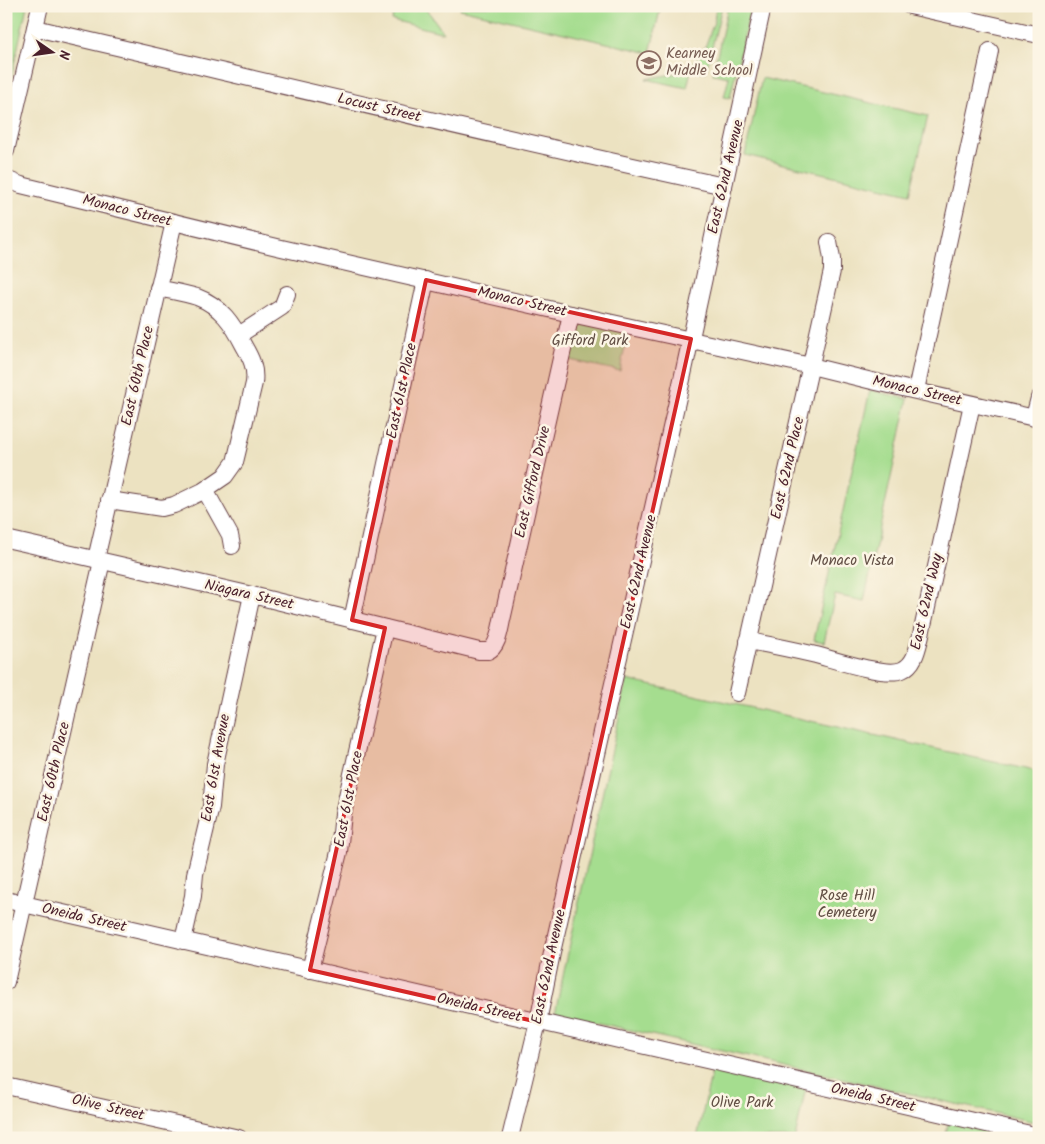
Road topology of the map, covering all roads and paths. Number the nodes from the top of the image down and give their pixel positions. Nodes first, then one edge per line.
1 (40, 6) edge
2 (763, 6) edge
3 (910, 6) edge
4 (35, 28) junction
5 (1039, 35) edge
6 (990, 51) dead end
7 (6, 151) edge
8 (6, 179) edge
9 (724, 186) junction
10 (174, 222) junction
11 (828, 242) dead end
12 (426, 280) junction
13 (158, 288) junction
14 (287, 294) dead end
15 (571, 314) junction
16 (239, 335) junction
17 (691, 339) junction
18 (811, 366) junction
19 (916, 390) junction
20 (1039, 398) edge
21 (972, 404) junction
22 (1037, 418) edge
23 (205, 490) junction
24 (109, 500) junction
25 (6, 540) edge
26 (232, 546) dead end
27 (99, 560) junction
28 (252, 595) junction
29 (352, 620) junction
30 (385, 628) junction
31 (748, 641) junction
32 (491, 649) joint
33 (737, 693) dead end
34 (6, 900) edge
35 (23, 904) junction
36 (183, 941) junction
37 (310, 970) junction
38 (6, 982) edge
39 (538, 1022) junction
40 (6, 1086) edge
41 (1039, 1136) edge
42 (239, 1138) edge
43 (510, 1138) edge

1 - 4 street
2 - 9 street, East 62nd Avenue
3 - 5 street
4 - 7 street
4 - 9 street, Locust Street
6 - 19 street
8 - 10 street, Monaco Street
9 - 17 street, East 62nd Avenue
10 - 12 street, Monaco Street
10 - 13 street, East 60th Place
11 - 18 street, East 62nd Place
12 - 15 street, Monaco Street
12 - 29 street, East 61st Place
13 - 16 street
13 - 24 street, East 60th Place
14 - 16 street
15 - 17 street, Monaco Street
15 - 32 street, East Gifford Drive
16 - 23 street
17 - 18 street, Monaco Street
17 - 39 street, East 62nd Avenue
18 - 19 street, Monaco Street
18 - 31 street, East 62nd Place
19 - 21 street, Monaco Street
20 - 22 street
21 - 22 street, Monaco Street
21 - 31 street, East 62nd Way
23 - 24 street
23 - 26 street
24 - 27 street, East 60th Place
25 - 27 street, Niagara Street
27 - 28 street, Niagara Street
27 - 35 street, East 60th Place
28 - 29 street, Niagara Street
28 - 36 street, East 61st Avenue
29 - 30 street, Niagara Street
30 - 32 street, Niagara Street
30 - 37 street, East 61st Place
31 - 33 street, East 62nd Place
34 - 35 street, Oneida Street
35 - 36 street, Oneida Street
35 - 38 street, East 60th Place
36 - 37 street, Oneida Street
37 - 39 street, Oneida Street
39 - 41 street, Oneida Street
39 - 43 street, East 62nd Avenue
40 - 42 street, Olive Street

